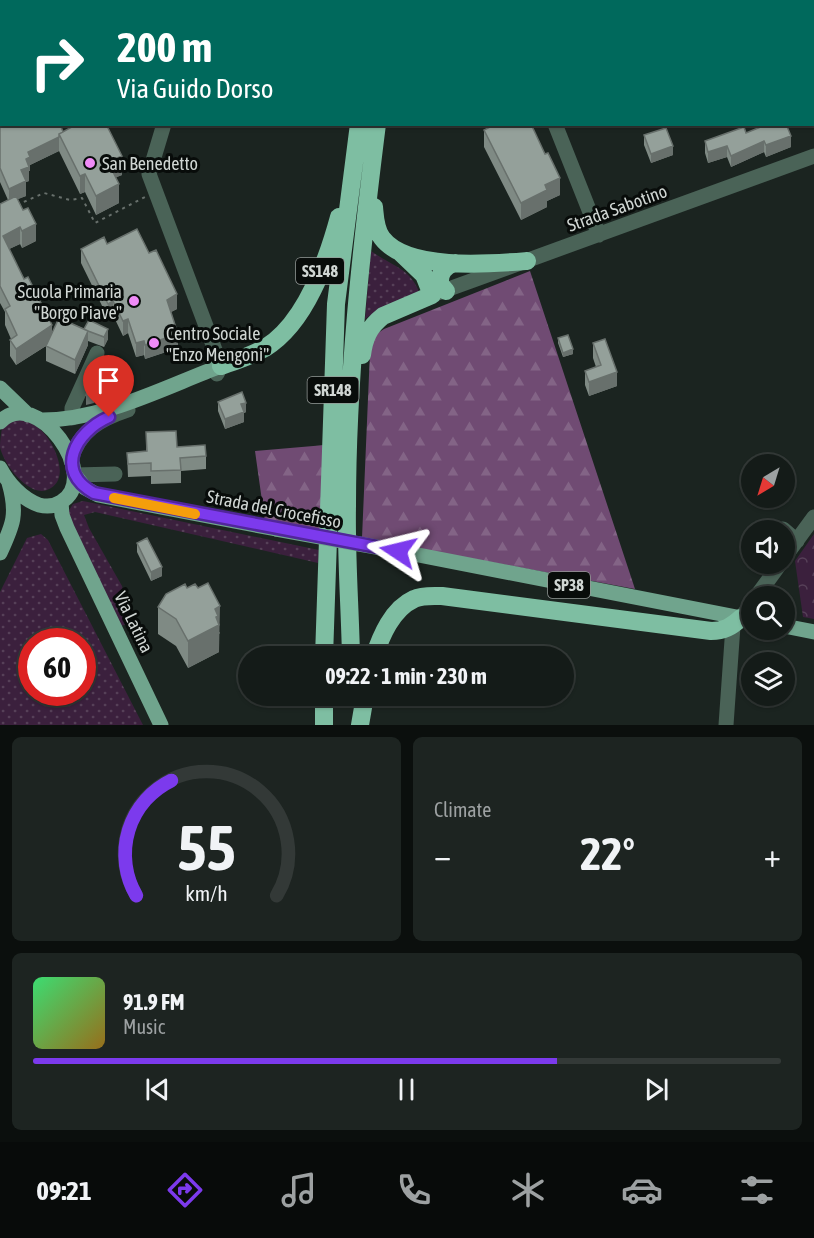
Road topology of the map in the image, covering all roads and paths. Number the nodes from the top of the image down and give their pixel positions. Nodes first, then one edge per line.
1 (163, 126) edge
2 (377, 126) edge
3 (556, 126) edge
4 (358, 129) edge
5 (814, 156) edge
6 (371, 172) junction
7 (156, 192) junction
8 (16, 206) edge
9 (599, 235) junction
10 (401, 253) junction
11 (527, 261) junction
12 (455, 263) junction
13 (439, 293) junction
14 (97, 353) dead end
15 (221, 366) junction
16 (0, 388) edge
17 (34, 417) junction
18 (72, 418) junction
19 (0, 422) edge
20 (349, 429) junction
21 (73, 468) junction
22 (3, 474) edge
23 (115, 474) dead end
24 (108, 497) junction
25 (65, 499) junction
26 (39, 505) junction
27 (814, 517) edge
28 (11, 530) junction
29 (71, 537) junction
30 (797, 541) joint
31 (795, 544) edge
32 (0, 553) edge
33 (741, 616) edge
34 (741, 619) edge
35 (795, 628) edge
36 (814, 632) edge
37 (741, 635) edge
38 (324, 646) edge
39 (351, 646) edge
40 (378, 646) edge
41 (324, 706) edge
42 (352, 706) edge
43 (363, 706) edge
44 (161, 725) edge
45 (324, 725) edge
46 (353, 725) edge
47 (360, 725) edge
48 (726, 725) edge

1 - 7 street
2 - 6 highway, SR148
3 - 9 street
4 - 15 highway, SS148
4 - 38 highway, SR148
5 - 9 street, Strada Sabotino
6 - 10 highway
6 - 20 highway, SR148
7 - 8 path
7 - 15 street
9 - 11 street, Strada Sabotino
10 - 12 highway
10 - 13 highway
11 - 12 highway
11 - 13 street, Strada Sabotino
12 - 13 highway
13 - 20 highway
14 - 18 street
15 - 18 main road
15 - 21 street
16 - 17 main road
17 - 18 main road
17 - 19 main road
17 - 21 main road
20 - 39 highway, SR148
21 - 23 street
21 - 24 main road, Strada del Crocefisso
21 - 25 main road
22 - 26 main road, Via Latina
22 - 28 main road
24 - 25 main road, Strada del Crocefisso / SP38
24 - 33 main road, Strada del Crocefisso / SP38, bridge
25 - 26 main road, Strada del Crocefisso
25 - 29 main road, Via Latina
26 - 28 main road
26 - 29 main road, Via Latina
27 - 30 street
28 - 32 main road
29 - 44 main road, Via Latina
30 - 31 street
34 - 40 highway
35 - 36 main road
37 - 48 street
41 - 45 highway
42 - 46 highway
43 - 47 highway

